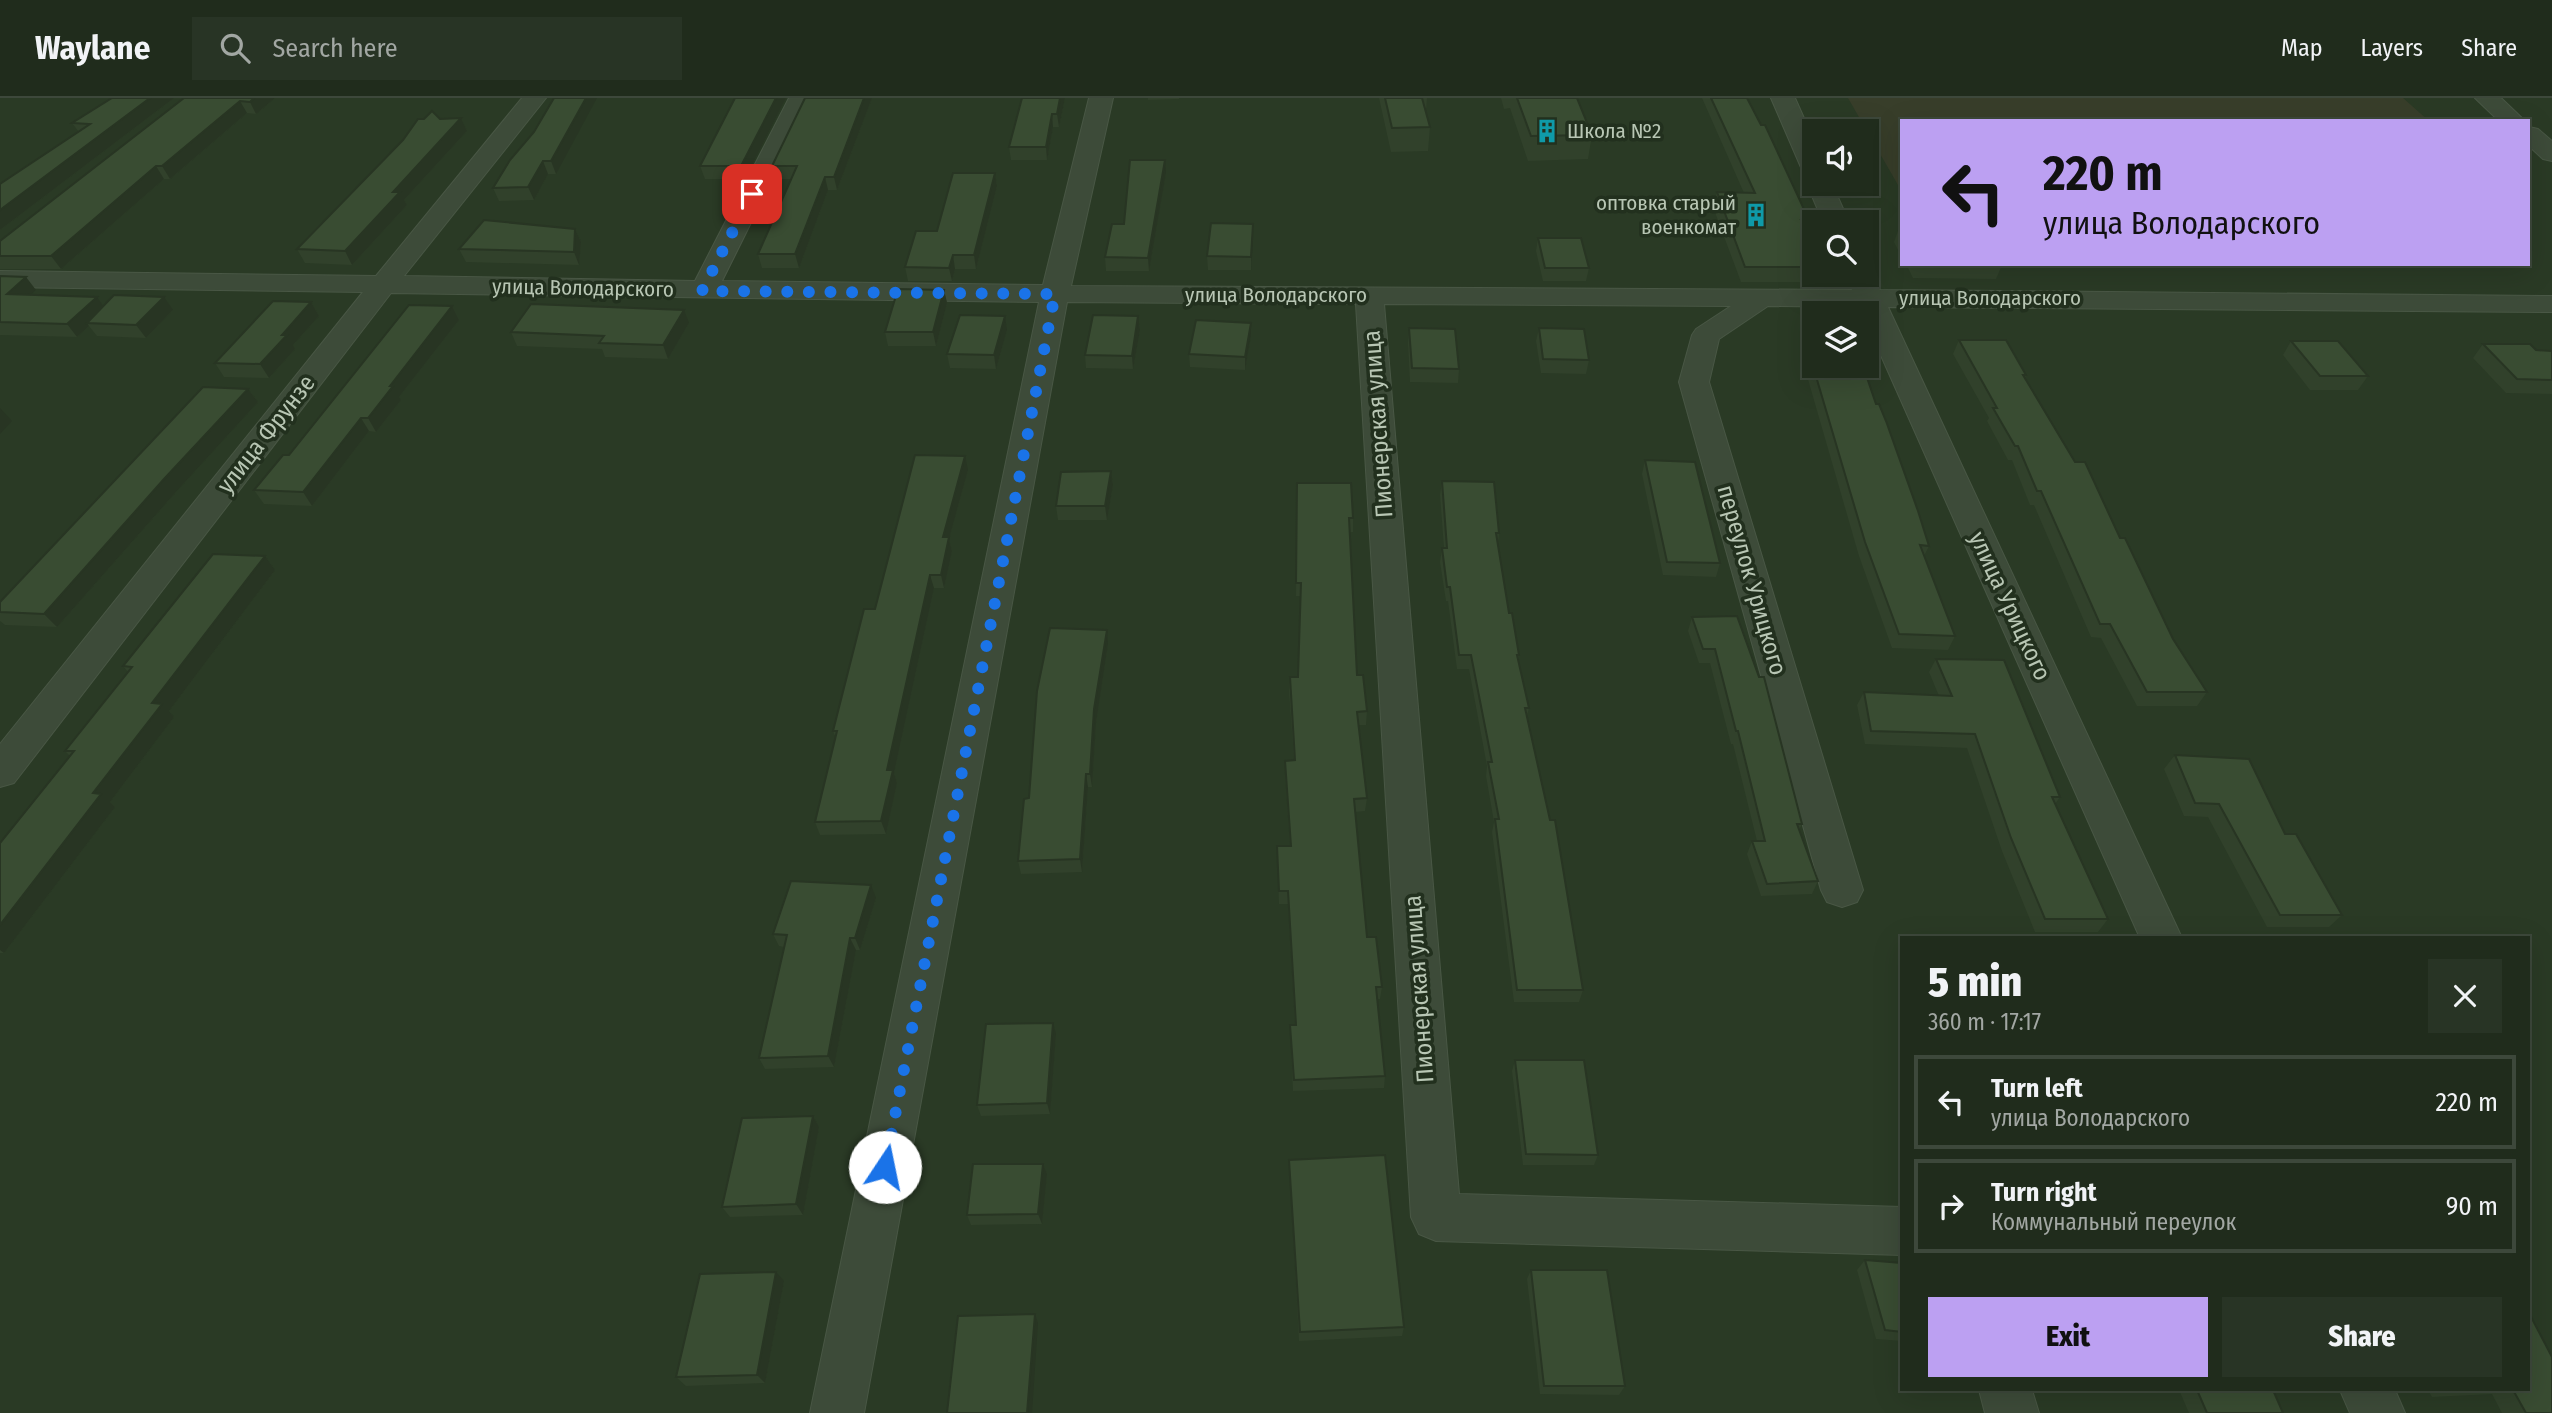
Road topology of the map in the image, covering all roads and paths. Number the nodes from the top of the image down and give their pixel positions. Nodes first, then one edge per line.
1 (534, 98) edge
2 (801, 98) edge
3 (1101, 98) edge
4 (1783, 98) edge
5 (2487, 98) edge
6 (2511, 119) edge
7 (2530, 135) edge
8 (1802, 142) edge
9 (2552, 154) edge
10 (0, 279) edge
11 (384, 284) junction
12 (1879, 286) edge
13 (1855, 287) edge
14 (1864, 287) edge
15 (702, 291) junction
16 (1055, 294) junction
17 (1369, 296) junction
18 (1763, 297) junction
19 (2552, 304) edge
20 (0, 772) edge
21 (1842, 890) dead end
22 (2160, 936) edge
23 (1900, 1231) edge
24 (2006, 1391) edge
25 (2367, 1391) edge
26 (837, 1413) edge
27 (2012, 1413) edge
28 (2378, 1413) edge

1 - 11 street, улица Фрунзе
2 - 15 street
3 - 16 street
4 - 8 street
5 - 6 street
7 - 9 street
10 - 11 street, улица Володарского
11 - 15 street, улица Володарского
11 - 20 street, улица Фрунзе
12 - 19 street, улица Володарского
13 - 18 street, улица Володарского
14 - 22 street, улица Урицкого
15 - 16 street, улица Володарского
16 - 17 street, улица Володарского
16 - 26 street
17 - 18 street, улица Володарского
17 - 23 street, Пионерская улица
18 - 21 street, переулок Урицкого
24 - 27 street
25 - 28 street

